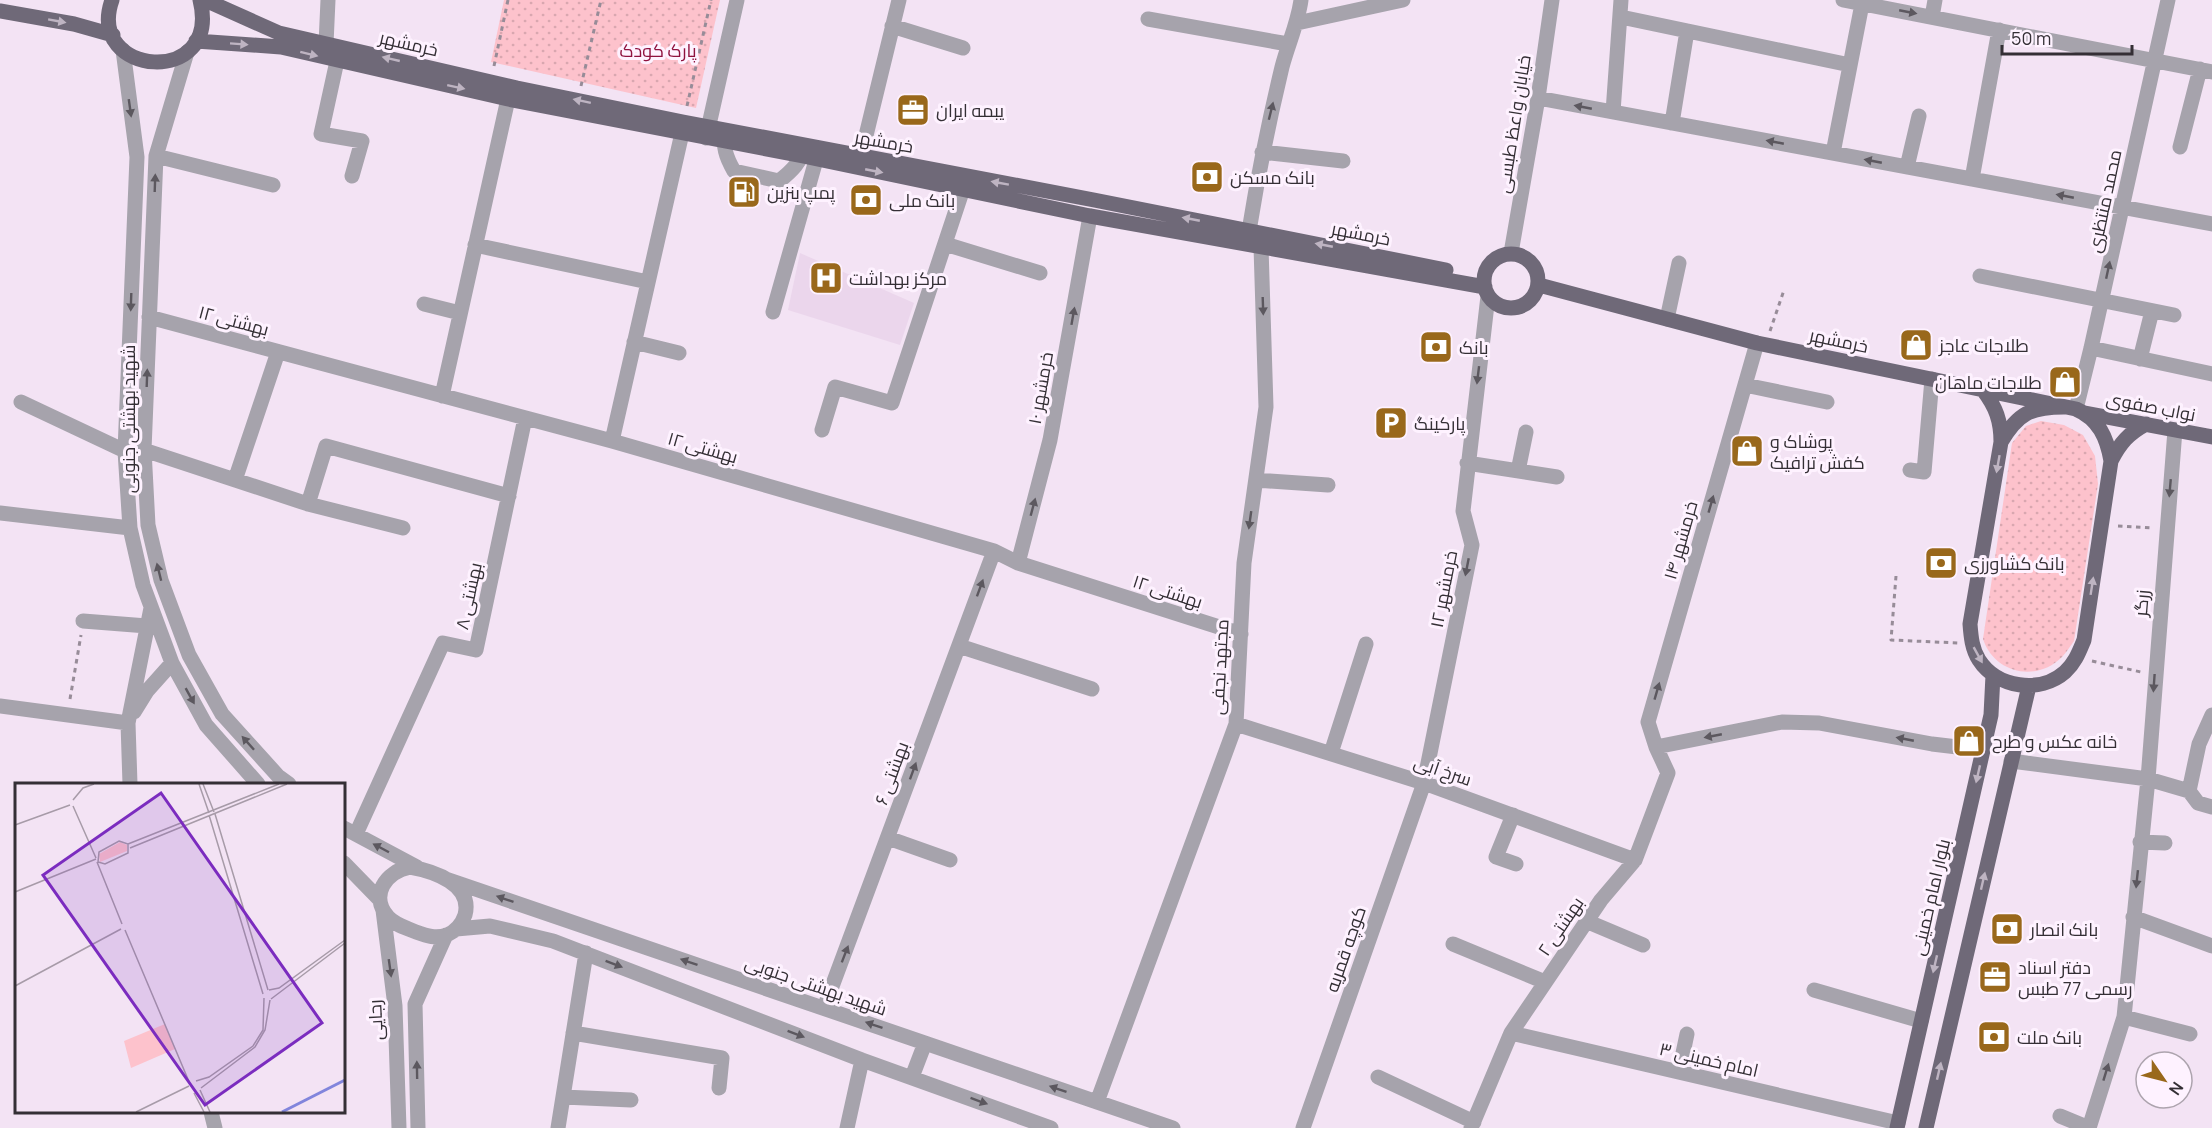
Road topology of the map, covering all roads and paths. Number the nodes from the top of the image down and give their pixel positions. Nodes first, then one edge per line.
1 (112, 0) edge
2 (201, 0) edge
3 (205, 0) edge
4 (328, 0) edge
5 (508, 0) edge
6 (601, 0) edge
7 (711, 0) edge
8 (737, 0) edge
9 (899, 0) edge
10 (1301, 0) edge
11 (1552, 0) edge
12 (1621, 0) edge
13 (1843, 0) edge
14 (1935, 0) edge
15 (2168, 0) edge
16 (1397, 1) edge
17 (1862, 4) junction
18 (0, 11) edge
19 (1621, 17) junction
20 (1932, 17) junction
21 (1148, 19) dead end
22 (1297, 23) junction
23 (891, 26) junction
24 (1999, 30) junction
25 (1687, 31) junction
26 (113, 35) junction
27 (280, 40) junction
28 (326, 44) junction
29 (1288, 44) junction
30 (192, 46) junction
31 (963, 48) dead end
32 (123, 50) junction
33 (2155, 59) junction
34 (337, 61) junction
35 (1850, 65) junction
36 (2206, 71) edge
37 (490, 82) junction
38 (1538, 98) junction
39 (508, 99) junction
40 (578, 100) junction
41 (1613, 112) junction
42 (1918, 116) dead end
43 (1672, 123) junction
44 (683, 128) junction
45 (707, 133) junction
46 (725, 136) junction
47 (2180, 147) dead end
48 (1262, 152) junction
49 (1833, 153) junction
50 (808, 154) junction
51 (156, 156) junction
52 (861, 156) junction
53 (1343, 161) dead end
54 (1907, 167) junction
55 (352, 176) dead end
56 (1972, 179) junction
57 (273, 185) dead end
58 (963, 189) junction
59 (2122, 207) junction
60 (1090, 216) junction
61 (2212, 224) edge
62 (1249, 231) junction
63 (945, 244) junction
64 (475, 245) junction
65 (1261, 247) junction
66 (1511, 253) junction
67 (1679, 263) dead end
68 (1040, 273) dead end
69 (1980, 276) dead end
70 (648, 282) junction
71 (1539, 285) junction
72 (1486, 287) junction
73 (1784, 290) dead end
74 (2102, 302) junction
75 (424, 304) dead end
76 (2152, 311) junction
77 (772, 312) dead end
78 (460, 313) junction
79 (2174, 315) dead end
80 (149, 317) junction
81 (1667, 319) junction
82 (634, 342) junction
83 (1761, 344) junction
84 (2091, 348) junction
85 (278, 352) junction
86 (679, 353) dead end
87 (2140, 358) junction
88 (2212, 374) edge
89 (1932, 379) junction
90 (1745, 385) junction
91 (1983, 390) junction
92 (442, 396) junction
93 (21, 402) dead end
94 (1827, 402) dead end
95 (2074, 409) junction
96 (525, 418) junction
97 (2146, 424) junction
98 (822, 430) dead end
99 (2175, 430) junction
100 (1526, 432) dead end
101 (2212, 437) edge
102 (612, 441) junction
103 (2001, 442) junction
104 (144, 450) junction
105 (125, 451) junction
106 (2111, 461) junction
107 (1467, 463) junction
108 (1910, 470) dead end
109 (1518, 471) junction
110 (1557, 477) dead end
111 (235, 480) junction
112 (1256, 480) junction
113 (1328, 485) dead end
114 (509, 496) junction
115 (308, 504) junction
116 (0, 513) edge
117 (2102, 525) junction
118 (130, 528) junction
119 (403, 528) dead end
120 (2167, 528) junction
121 (994, 551) junction
122 (1018, 563) junction
123 (1896, 576) dead end
124 (151, 608) junction
125 (84, 621) joint
126 (147, 626) junction
127 (1240, 634) junction
128 (1971, 643) junction
129 (1366, 644) dead end
130 (959, 646) junction
131 (2077, 658) junction
132 (172, 663) junction
133 (1993, 675) junction
134 (2155, 675) junction
135 (2029, 686) junction
136 (1092, 689) dead end
137 (0, 706) edge
138 (67, 715) junction
139 (128, 723) junction
140 (1236, 724) junction
141 (2210, 724) edge
142 (1656, 747) junction
143 (1983, 750) junction
144 (1331, 753) junction
145 (2011, 761) junction
146 (2148, 779) junction
147 (130, 783) edge
148 (257, 783) edge
149 (288, 783) edge
150 (1424, 783) junction
151 (2189, 791) junction
152 (2212, 807) edge
153 (1513, 815) junction
154 (350, 831) edge
155 (888, 838) junction
156 (2140, 842) junction
157 (2165, 843) dead end
158 (950, 860) dead end
159 (1635, 860) junction
160 (345, 864) edge
161 (1516, 864) dead end
162 (420, 868) junction
163 (446, 879) junction
164 (381, 905) junction
165 (2133, 917) junction
166 (1586, 921) junction
167 (451, 932) junction
168 (1453, 944) dead end
169 (1643, 945) dead end
170 (2212, 946) edge
171 (586, 953) junction
172 (1545, 982) junction
173 (1814, 990) dead end
174 (824, 1008) junction
175 (2124, 1017) junction
176 (1921, 1022) junction
177 (573, 1033) junction
178 (1511, 1033) junction
179 (1687, 1034) dead end
180 (2190, 1034) dead end
181 (925, 1043) junction
182 (862, 1060) junction
183 (1679, 1072) junction
184 (912, 1077) junction
185 (1378, 1077) dead end
186 (719, 1088) dead end
187 (563, 1097) junction
188 (631, 1101) dead end
189 (1097, 1102) junction
190 (211, 1113) edge
191 (2060, 1116) dead end
192 (1473, 1125) edge
193 (1898, 1126) edge
194 (215, 1128) edge
195 (399, 1128) edge
196 (418, 1128) edge
197 (558, 1128) edge
198 (847, 1128) edge
199 (1051, 1128) edge
200 (1173, 1128) edge
201 (1303, 1128) edge
202 (1926, 1128) edge
203 (2089, 1128) edge

1 - 26 main road
2 - 30 main road
3 - 27 main road
4 - 28 street
5 - 37 path
6 - 40 path
7 - 44 path
8 - 45 street
9 - 23 street
10 - 22 street
11 - 38 street, خیابان واعظ طبسی
12 - 19 street
13 - 17 street
14 - 20 street
15 - 33 street, محمد منتظری
16 - 22 street
17 -> 20 street
17 - 35 street
18 -> 26 main road
19 - 25 street
19 - 41 street
20 - 24 street
21 - 29 street
22 - 29 street
23 - 31 street
23 - 52 street
24 - 33 street
24 - 56 street
25 - 35 street
25 - 43 street
26 - 32 main road
27 - 28 main road, خرمشهر
30 -> 27 main road
27 -> 34 main road, خرمشهر
37 -> 28 main road, خرمشهر
48 -> 29 street
30 - 32 main road
30 - 51 street, شهید بهشتی جنوبی
32 -> 105 street, شهید بهشتی جنوبی
33 - 36 street
33 - 59 street, محمد منتظری
34 -> 39 main road, خرمشهر
34 - 55 street
35 - 49 street
36 - 47 street
37 - 40 main road, خرمشهر
41 -> 38 street
38 - 66 street, خیابان واعظ طبسی
39 - 44 main road, خرمشهر
39 - 64 street
44 -> 40 main road, خرمشهر
41 - 43 street
42 - 54 street
49 -> 43 street
44 - 45 main road, خرمشهر
44 - 70 street
45 - 46 main road, خرمشهر
46 - 50 main road, خرمشهر
46 - 50 street
48 - 53 street
48 - 62 street
54 -> 49 street
50 - 52 main road, خرمشهر
50 -> 58 main road, خرمشهر
50 - 77 street
51 - 57 street
80 -> 51 street, شهید بهشتی جنوبی
62 -> 52 main road, خرمشهر
54 - 56 street
59 -> 56 street
58 - 60 main road, خرمشهر
58 - 63 street
59 - 61 street
74 -> 59 street, محمد منتظری
60 - 65 main road, خرمشهر
122 -> 60 street, خرمشهر ۱۰
72 -> 62 main road, خرمشهر
63 - 68 street
63 - 98 street
64 - 70 street
64 - 78 street
65 - 72 main road, خرمشهر
65 -> 112 street, مجتهد نجفی
66 - 71 main road
66 - 72 main road
67 - 81 street
69 - 74 street
70 - 82 street
71 - 72 main road
71 - 81 main road, خرمشهر
72 -> 107 street, خرمشهر ۱۲
73 - 83 path
74 - 76 street
74 - 84 street, محمد منتظری
75 - 78 street
76 - 79 street
76 - 87 street
78 - 92 street
80 - 85 street, بهشتی ۱۲
104 -> 80 street, شهید بهشتی جنوبی
81 - 83 main road, خرمشهر
82 - 86 street
82 - 102 street
83 - 89 main road, خرمشهر
83 - 90 street, خرمشهر ۱۴
84 - 87 street
84 - 95 street, محمد منتظری
85 - 92 street, بهشتی ۱۲
85 - 111 street
87 - 88 street
89 - 91 main road, خرمشهر
89 - 108 street
90 - 94 street
142 -> 90 street, خرمشهر ۱۴
91 - 95 main road, خرمشهر
91 - 103 main road
92 - 96 street, بهشتی ۱۲
93 - 105 street
95 - 97 main road, نواب صفوی
95 - 103 main road
95 - 106 main road
96 - 102 street, بهشتی ۱۲
96 - 114 street, بهشتی ۸
97 - 99 main road, نواب صفوی
97 - 106 main road
99 - 101 main road, نواب صفوی
99 -> 120 street, زرگر
100 - 109 street
102 - 121 street, بهشتی ۱۲
103 -> 128 main road
104 - 111 street
149 -> 104 street, شهید بهشتی جنوبی
105 - 118 street, شهید بهشتی جنوبی
106 - 117 main road
107 - 109 street
107 -> 150 street, خرمشهر ۱۲
109 - 110 street
111 - 115 street
112 - 113 street
112 -> 127 street, مجتهد نجفی
114 - 115 street
114 - 154 street, بهشتی ۸
115 - 119 street
116 - 118 street
117 - 120 path
131 -> 117 main road
118 - 124 street, شهید بهشتی جنوبی
120 - 134 street, زرگر
121 - 122 street, بهشتی ۱۲
130 -> 121 street, بهشتی ۶
122 - 127 street, بهشتی ۱۲
123 - 128 path
124 - 126 street
124 - 132 street, شهید بهشتی جنوبی
125 - 126 street
125 - 138 path
126 - 139 street
127 - 140 street, مجتهد نجفی
128 -> 133 main road
129 - 144 street
130 - 136 street
155 -> 130 street, بهشتی ۶
131 - 134 path
131 - 135 main road
132 - 139 street
132 -> 148 street, شهید بهشتی جنوبی
133 - 135 main road
133 - 143 main road, بلوار امام خمینی
134 -> 146 street, زرگر
135 - 145 main road
137 - 138 street
138 - 139 street
139 - 147 street
140 - 144 street, سرخ آبی
140 - 189 street, مجتهد نجفی
141 - 151 street
143 -> 142 street
142 - 159 street, بهشتی ۲
143 -> 176 main road, بلوار امام خمینی
144 - 150 street, سرخ آبی
145 - 146 street
202 -> 145 main road
146 - 151 street
146 - 156 street, زرگر
150 - 153 street, سرخ آبی
150 - 201 street, کوچه قمریه
151 - 152 street
153 - 159 street, سرخ آبی
153 - 161 street
162 -> 154 street
155 - 158 street
174 -> 155 street, بهشتی ۶
156 - 157 street
156 -> 165 street, زرگر
159 - 166 street, بهشتی ۲
160 - 164 street
162 - 163 street
162 - 164 street
163 - 167 street
174 -> 163 street, شهید بهشتی جنوبی
164 - 167 street
164 -> 195 street, رجایی
165 - 170 street
165 - 175 street, زرگر
166 - 169 street
166 - 172 street, بهشتی ۲
167 - 171 street
196 -> 167 street
168 - 172 street
171 - 177 street
171 -> 182 street
172 - 178 street, بهشتی ۲
173 - 176 street
181 -> 174 street, شهید بهشتی جنوبی
175 - 180 street
203 -> 175 street, زرگر
176 - 193 main road, بلوار امام خمینی
177 - 186 street
177 - 187 street
178 - 183 street, امام خمینی ۳
178 - 192 street, بهشتی ۲
179 - 183 street
181 - 184 street
189 -> 181 street, شهید بهشتی جنوبی
182 - 184 street
182 - 198 street
183 - 193 street, امام خمینی ۳
184 -> 199 street
185 - 192 street
187 - 188 street
187 - 197 street
189 - 200 street, شهید بهشتی جنوبی
190 - 194 street
191 - 203 street

